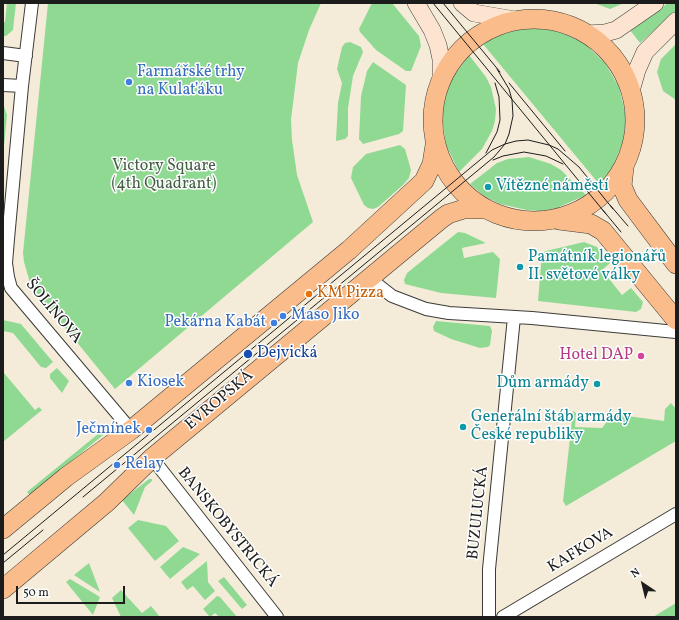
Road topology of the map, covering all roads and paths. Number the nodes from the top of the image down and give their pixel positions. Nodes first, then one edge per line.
1 (32, 3) edge
2 (416, 3) edge
3 (462, 3) edge
4 (655, 3) edge
5 (515, 20) junction
6 (676, 21) edge
7 (587, 34) junction
8 (3, 53) edge
9 (26, 56) junction
10 (442, 80) junction
11 (3, 85) edge
12 (22, 86) junction
13 (631, 91) junction
14 (435, 145) junction
15 (624, 168) junction
16 (487, 209) junction
17 (552, 220) junction
18 (676, 264) edge
19 (369, 278) junction
20 (7, 287) edge
21 (514, 317) junction
22 (676, 320) edge
23 (676, 332) edge
24 (131, 430) junction
25 (152, 458) junction
26 (676, 514) edge
27 (3, 529) edge
28 (3, 589) edge
29 (278, 617) edge
30 (489, 617) edge
31 (503, 617) edge

1 - 9 street, ŠOLÍNOVA
2 - 10 main road
3 - 5 main road
4 - 7 main road
5 - 7 main road
5 - 10 main road
6 - 13 main road
7 - 13 main road
8 - 9 street
9 - 12 street, ŠOLÍNOVA
10 - 14 main road
11 - 12 street
12 - 20 street, ŠOLÍNOVA
13 - 15 main road
14 - 16 main road
14 - 24 main road
15 - 17 main road
15 - 18 main road
16 - 17 main road
16 - 19 main road, EVROPSKÁ
17 - 22 main road
19 - 21 street
19 - 25 main road, EVROPSKÁ
20 - 24 street, ŠOLÍNOVA
21 - 23 street
21 - 30 street, BUZULUCKÁ
24 - 27 main road
25 - 28 main road, EVROPSKÁ
25 - 29 street, BANSKOBYSTRICKÁ
26 - 31 street, KAFKOVA

